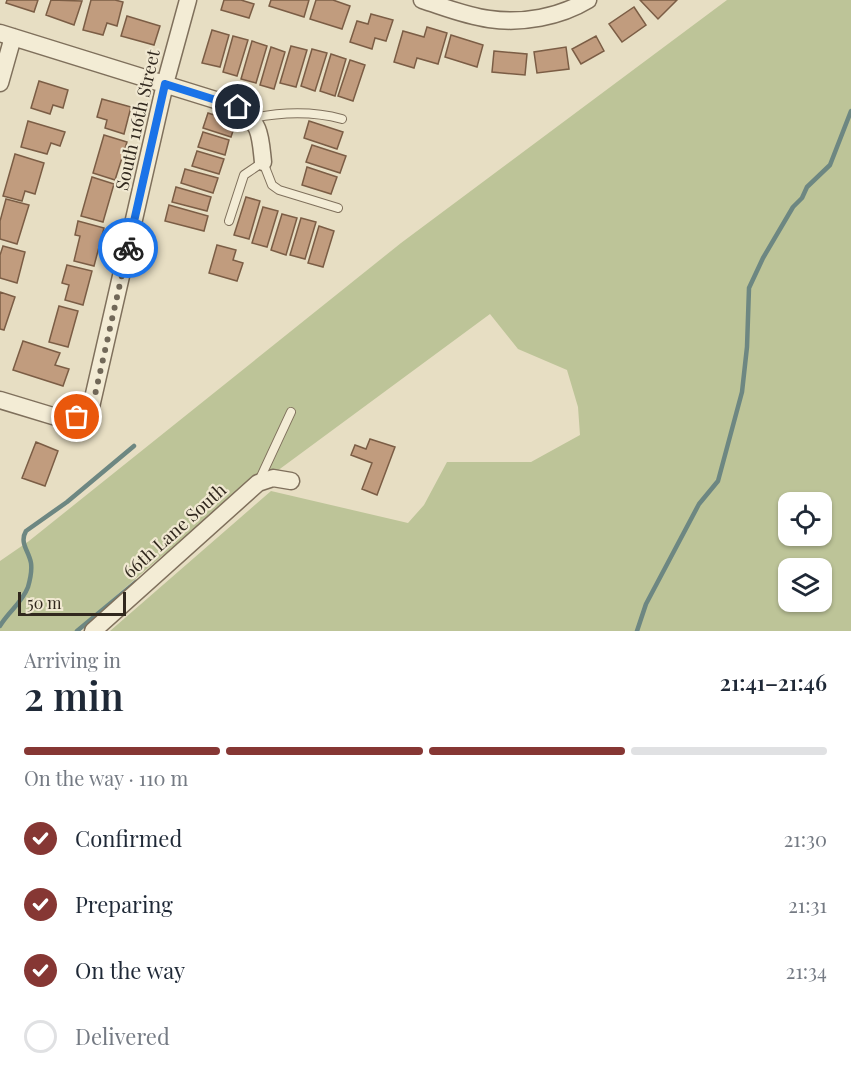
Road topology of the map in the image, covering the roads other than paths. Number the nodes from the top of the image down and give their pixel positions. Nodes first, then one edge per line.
1 (188, 0) edge
2 (422, 0) edge
3 (588, 0) edge
4 (6, 35) edge
5 (0, 83) edge
6 (165, 84) junction
7 (253, 118) junction
8 (342, 119) dead end
9 (263, 162) junction
10 (338, 208) dead end
11 (229, 221) dead end
12 (0, 400) edge
13 (291, 412) dead end
14 (291, 481) dead end
15 (258, 483) junction
16 (93, 631) edge

1 - 6 street, South 116th Street
2 - 3 street
4 - 5 street
4 - 6 street
6 - 7 street
6 - 12 street, South 116th Street
7 - 8 lane
7 - 9 street
9 - 10 lane
9 - 11 lane
13 - 15 lane
14 - 15 street
15 - 16 street, 66th Lane South

